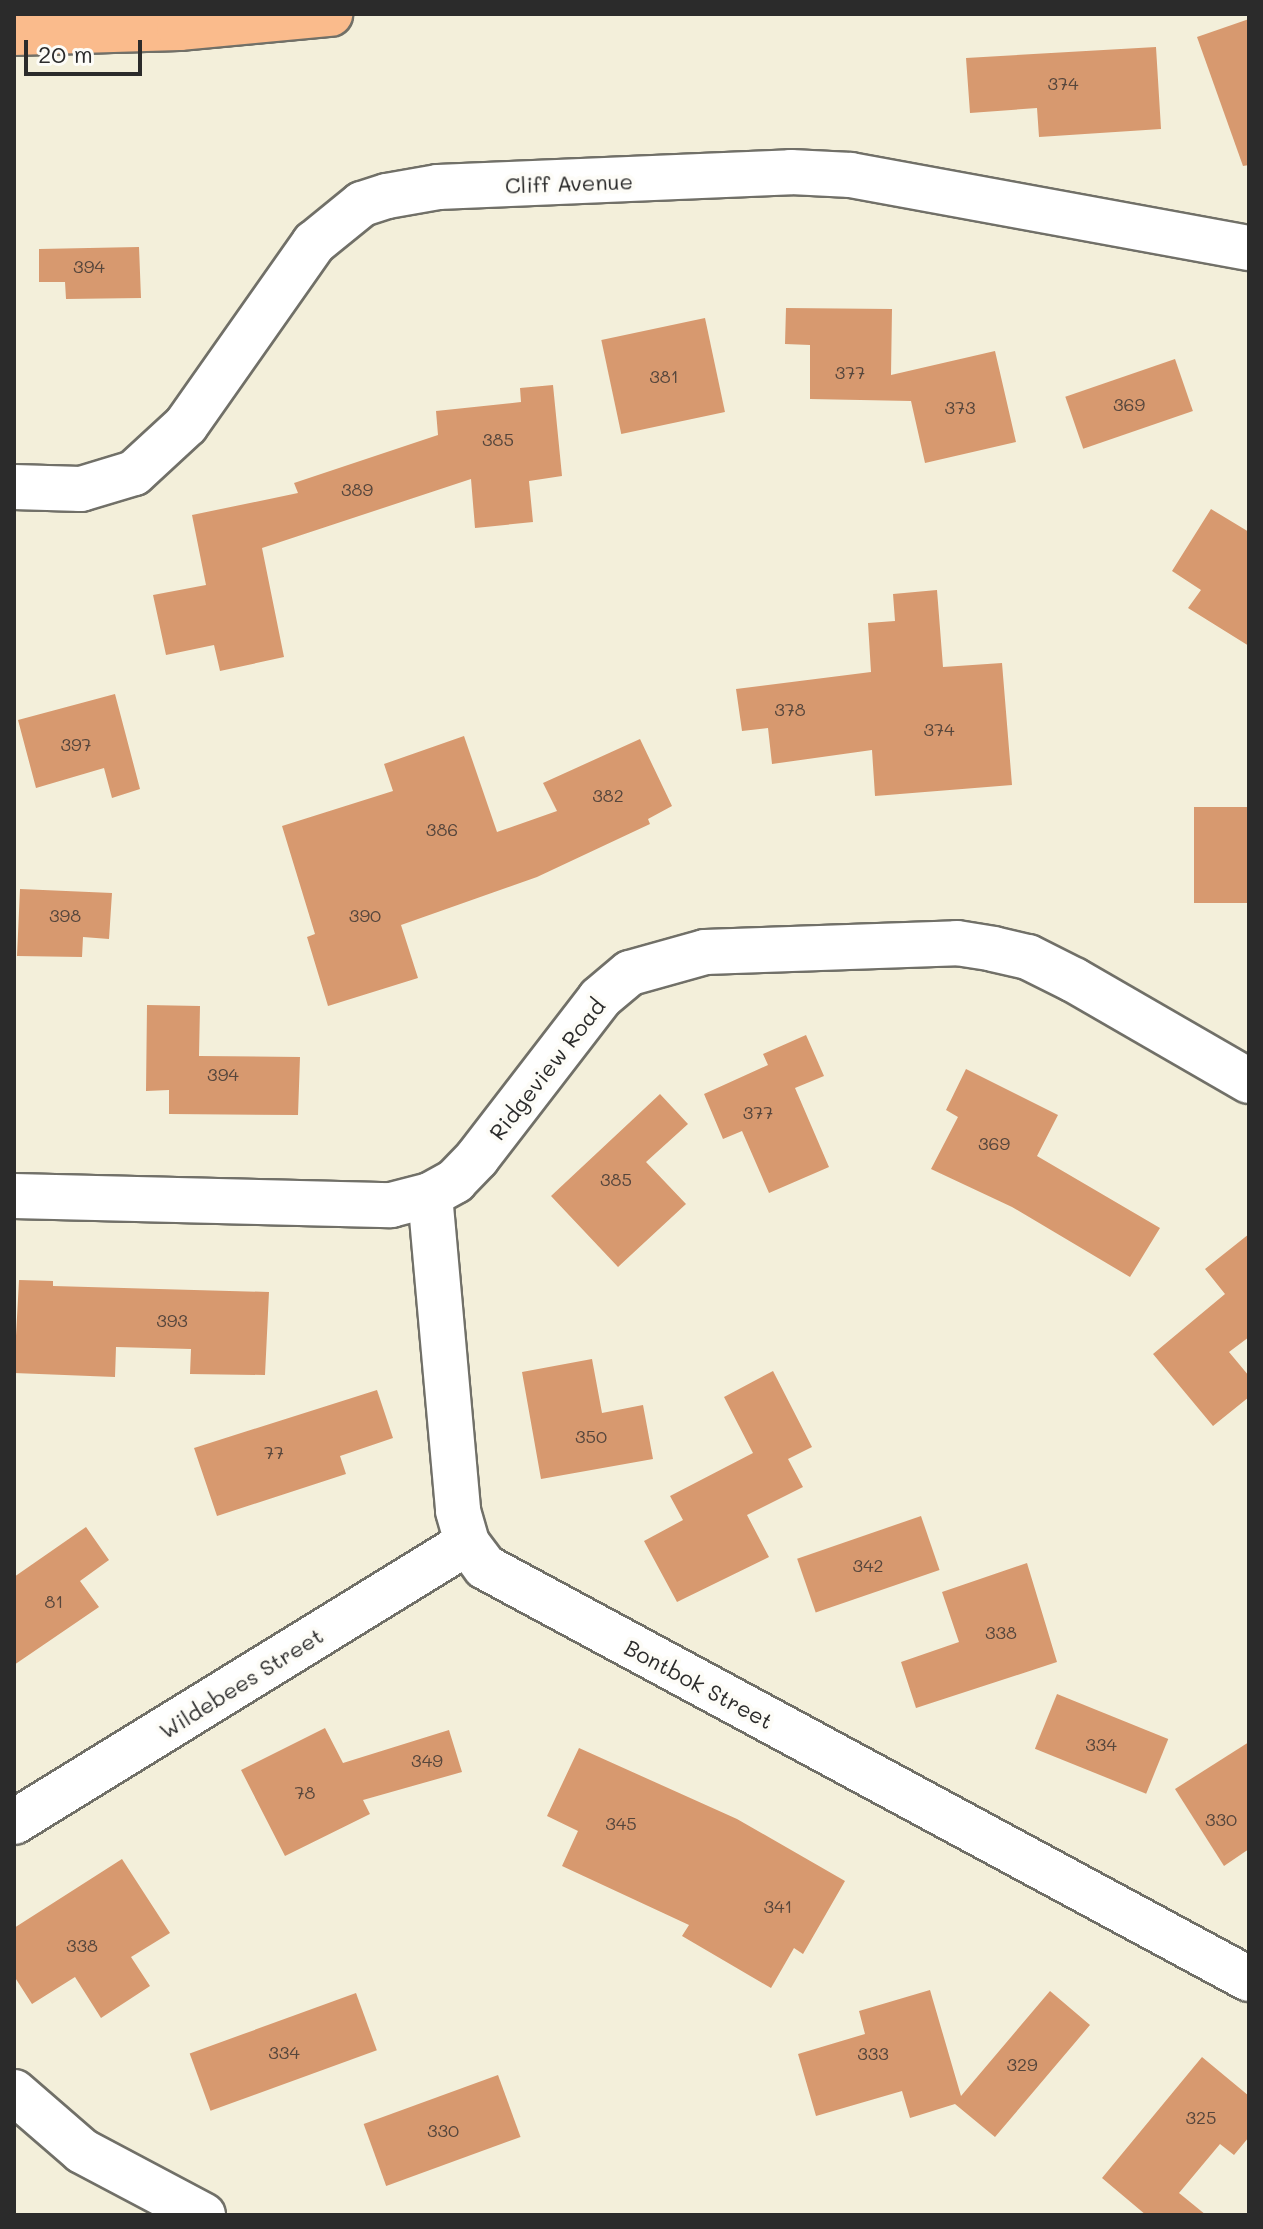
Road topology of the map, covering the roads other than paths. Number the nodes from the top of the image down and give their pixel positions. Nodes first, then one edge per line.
1 (330, 14) edge
2 (14, 33) edge
3 (1249, 248) edge
4 (14, 487) edge
5 (1249, 1081) edge
6 (430, 1195) junction
7 (14, 1196) edge
8 (467, 1543) junction
9 (14, 1822) edge
10 (1249, 1979) edge
11 (14, 2092) edge
12 (203, 2215) edge

1 - 2 main road
3 - 4 street, Cliff Avenue
5 - 6 street, Ridgeview Road
6 - 7 street, Ridgeview Road
6 - 8 street, Bontbok Street
8 - 9 street, Wildebees Street
8 - 10 street, Bontbok Street
11 - 12 street

